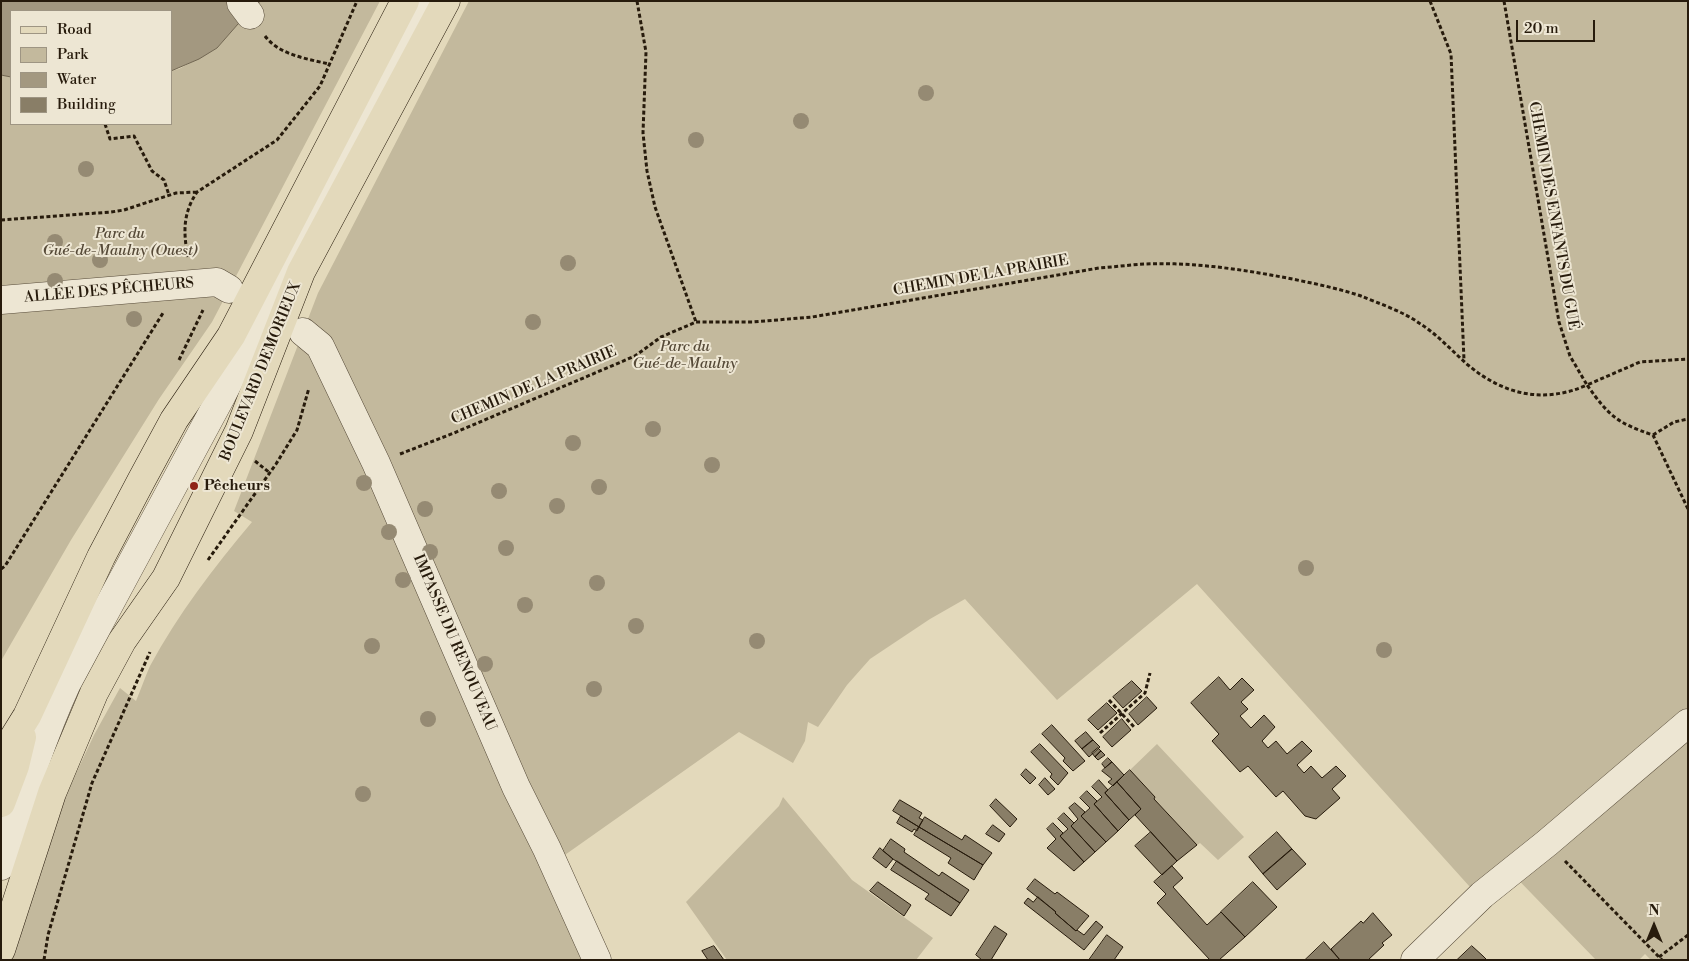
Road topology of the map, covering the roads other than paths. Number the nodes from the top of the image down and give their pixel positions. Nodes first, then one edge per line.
1 (405, 1) edge
2 (425, 1) edge
3 (446, 1) edge
4 (205, 285) road end
5 (1, 300) edge
6 (312, 339) road end
7 (27, 716) junction
8 (1688, 723) edge
9 (1, 758) edge
10 (1, 803) edge
11 (1, 866) edge
12 (2, 949) edge
13 (597, 960) edge
14 (1415, 960) edge

1 - 7 main road
2 - 11 street
3 - 12 main road, BOULEVARD DEMORIEUX
4 - 5 street, ALLÉE DES PÊCHEURS
6 - 13 street, IMPASSE DU RENOUVEAU
7 - 9 main road
7 - 10 main road
8 - 14 street

